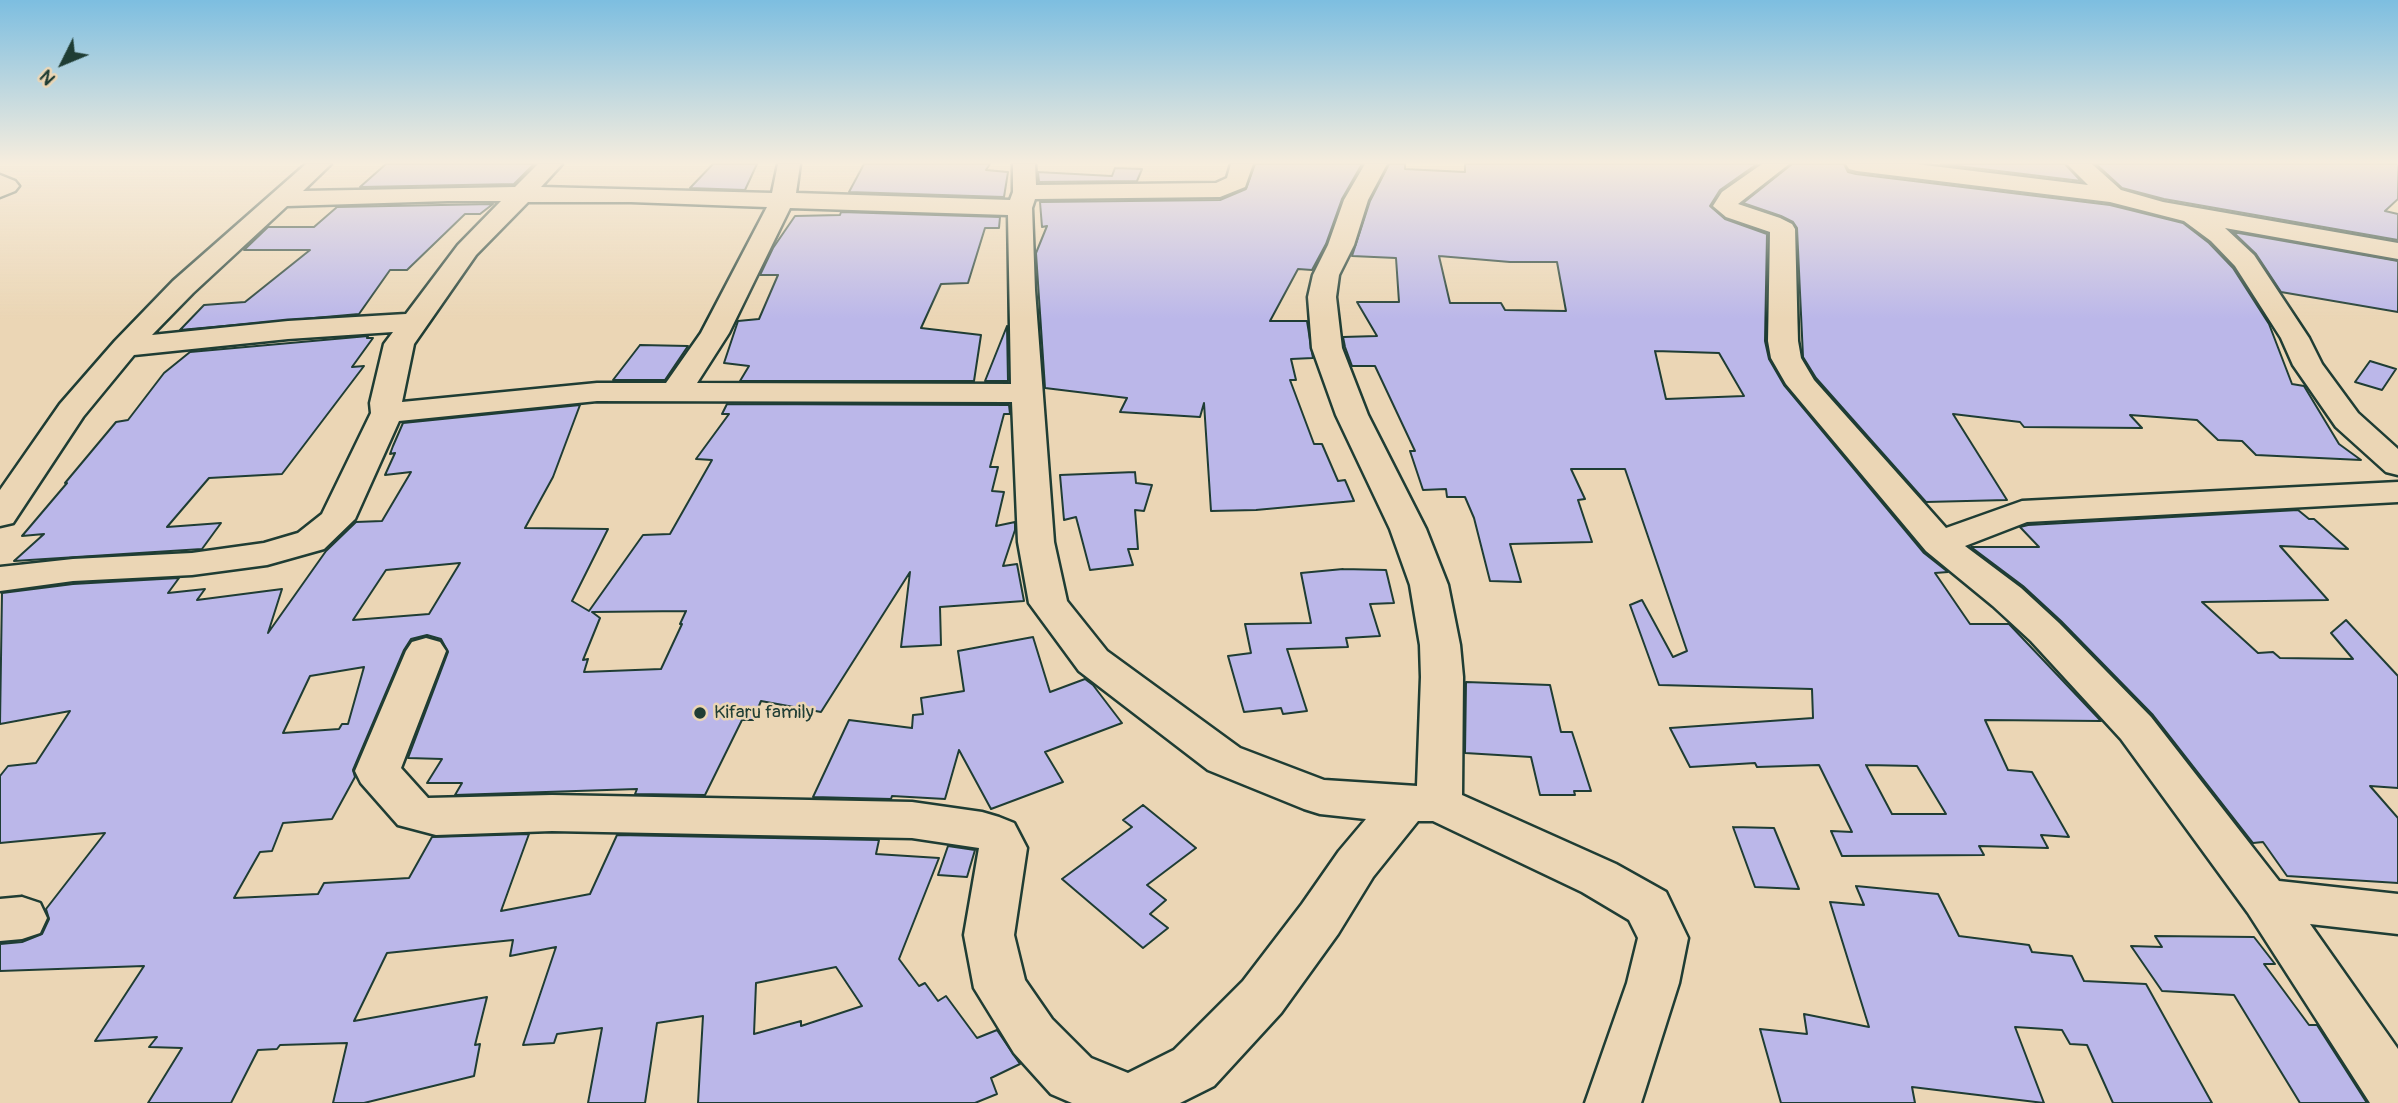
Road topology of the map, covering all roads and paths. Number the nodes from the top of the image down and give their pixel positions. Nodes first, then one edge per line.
1 (266, 215) edge
2 (501, 215) edge
3 (774, 215) edge
4 (1022, 215) edge
5 (1351, 215) edge
6 (1748, 215) edge
7 (2187, 215) edge
8 (2193, 217) junction
9 (2398, 251) edge
10 (413, 322) junction
11 (125, 347) junction
12 (675, 393) junction
13 (1028, 393) junction
14 (387, 413) junction
15 (2398, 465) edge
16 (2398, 492) edge
17 (0, 515) edge
18 (1939, 544) junction
19 (0, 579) edge
20 (426, 651) dead end
21 (1424, 803) junction
22 (2265, 899) junction
23 (2398, 914) edge
24 (2398, 1096) edge
25 (1132, 1101) edge
26 (1613, 1103) edge

1 - 11 street
2 - 10 street
3 - 12 street
4 - 13 street
5 - 21 street
6 - 18 street
7 - 8 street
8 - 9 street
8 - 15 street
10 - 11 street
10 - 14 street
11 - 17 street
12 - 13 street
12 - 14 street
13 - 21 street
14 - 19 street
16 - 18 street
18 - 22 street
20 - 25 street
21 - 25 street
21 - 26 street
22 - 23 street
22 - 24 street

